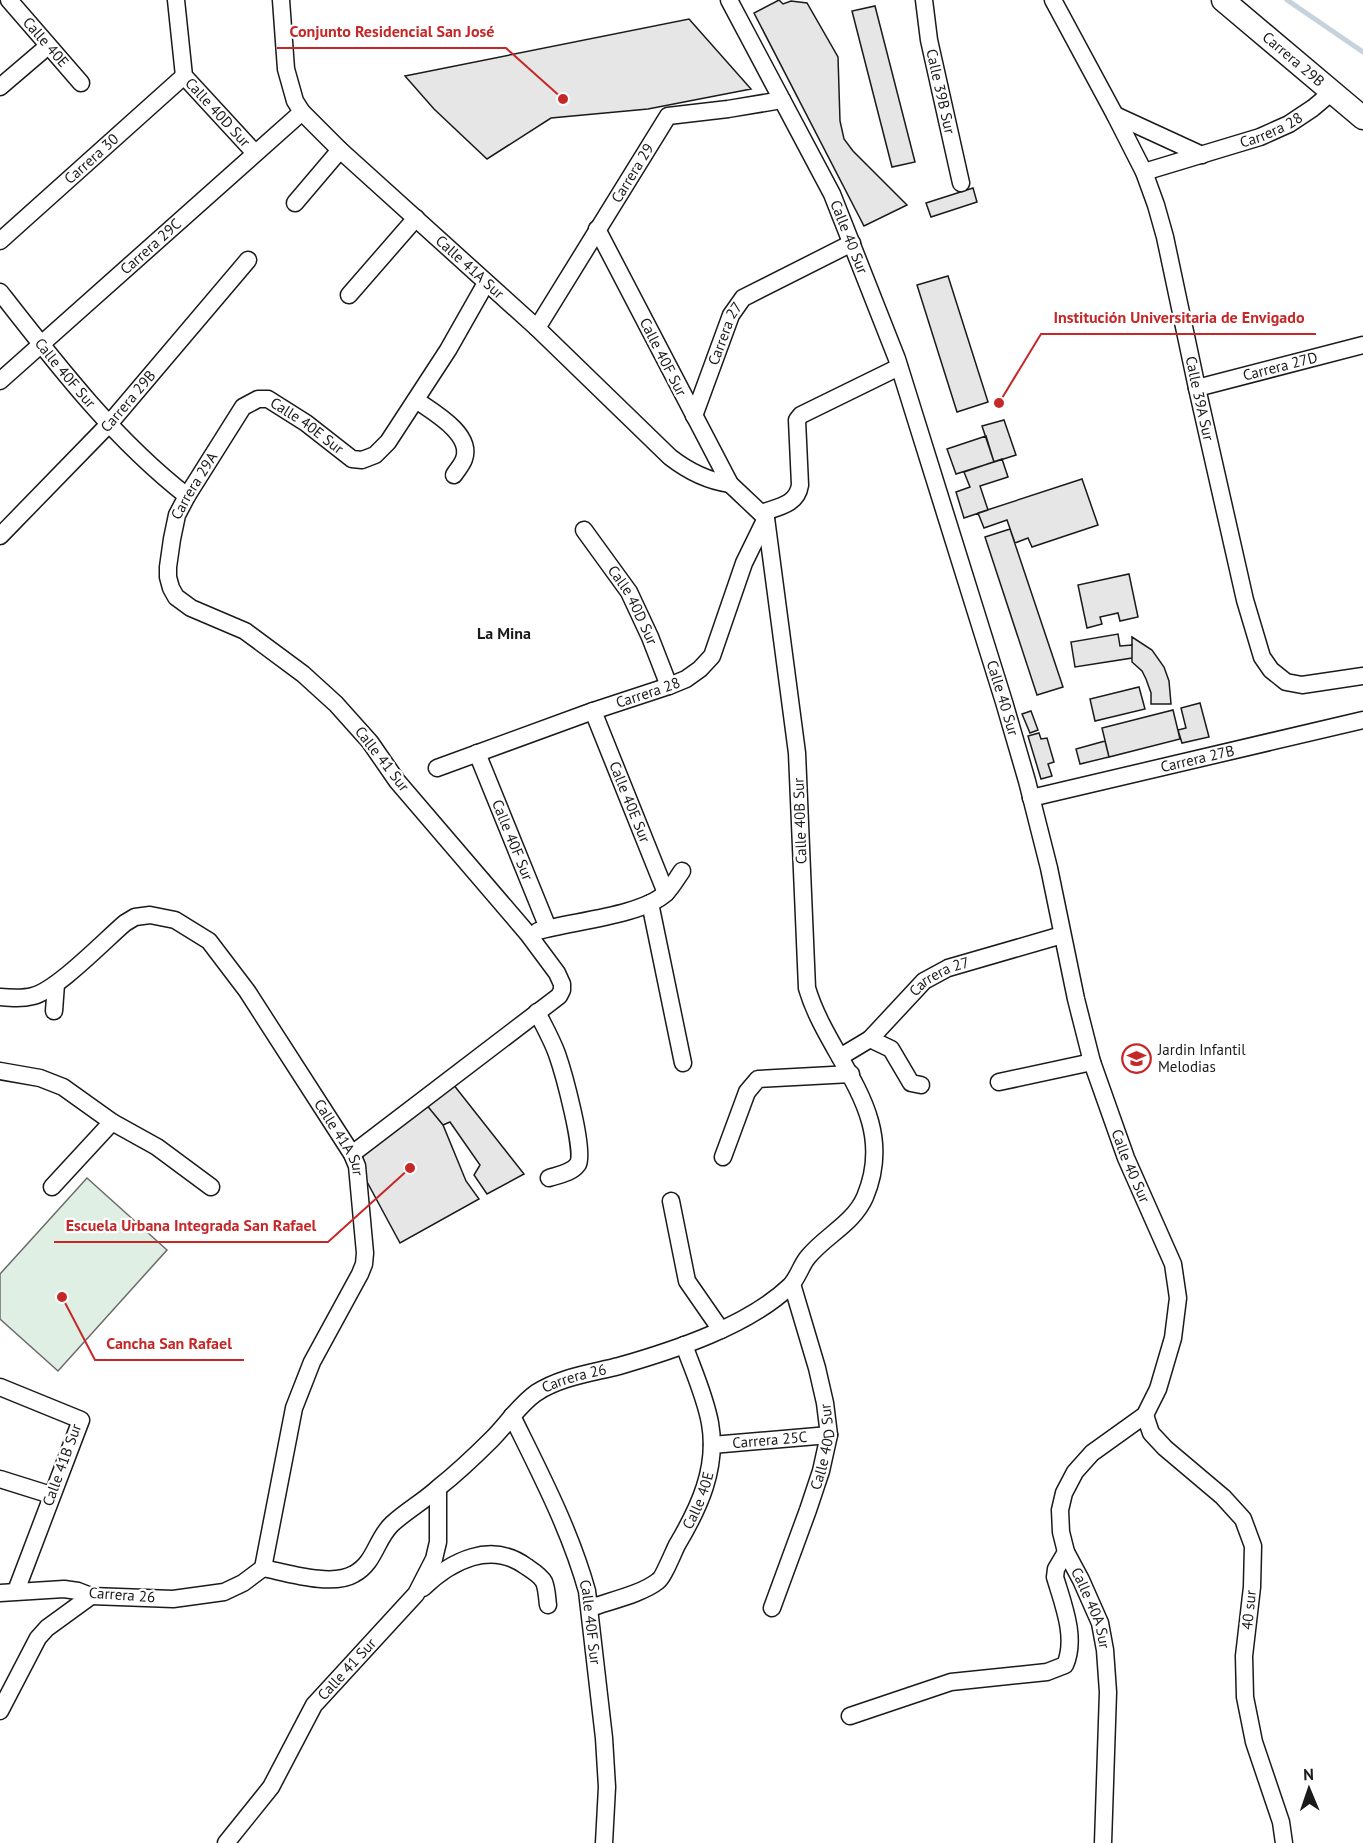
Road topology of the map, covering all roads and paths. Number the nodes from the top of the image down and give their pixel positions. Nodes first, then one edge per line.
1 (9, 0) edge
2 (176, 0) edge
3 (281, 0) edge
4 (729, 0) edge
5 (924, 0) edge
6 (1053, 0) edge
7 (1223, 0) edge
8 (48, 46) junction
9 (184, 76) junction
10 (81, 84) dead end
11 (0, 87) edge
12 (1332, 92) junction
13 (782, 100) junction
14 (302, 112) junction
15 (1115, 115) junction
16 (1363, 118) edge
17 (340, 150) junction
18 (255, 153) junction
19 (1202, 155) junction
20 (1144, 172) junction
21 (961, 183) dead end
22 (295, 203) dead end
23 (416, 218) junction
24 (597, 229) junction
25 (0, 241) edge
26 (852, 243) junction
27 (248, 260) dead end
28 (486, 283) junction
29 (0, 292) edge
30 (349, 295) dead end
31 (537, 328) junction
32 (1363, 345) edge
33 (42, 346) junction
34 (899, 368) junction
35 (3, 377) edge
36 (1197, 388) junction
37 (258, 399) joint
38 (416, 400) junction
39 (694, 417) junction
40 (109, 424) junction
41 (454, 476) dead end
42 (730, 484) junction
43 (187, 496) junction
44 (764, 515) junction
45 (584, 530) dead end
46 (0, 536) edge
47 (171, 588) joint
48 (1363, 676) edge
49 (669, 686) junction
50 (593, 711) junction
51 (1363, 720) edge
52 (477, 753) junction
53 (436, 768) dead end
54 (1031, 798) junction
55 (682, 871) dead end
56 (666, 893) junction
57 (650, 903) junction
58 (548, 928) junction
59 (528, 934) junction
60 (1062, 934) junction
61 (56, 984) junction
62 (0, 997) edge
63 (54, 1011) dead end
64 (537, 1012) junction
65 (870, 1039) junction
66 (840, 1057) junction
67 (1092, 1062) junction
68 (683, 1063) dead end
69 (0, 1071) edge
70 (851, 1074) junction
71 (999, 1082) dead end
72 (921, 1085) dead end
73 (112, 1122) junction
74 (352, 1154) junction
75 (723, 1156) dead end
76 (873, 1160) joint
77 (549, 1178) dead end
78 (52, 1187) dead end
79 (211, 1187) dead end
80 (671, 1201) dead end
81 (792, 1284) junction
82 (721, 1330) junction
83 (684, 1345) junction
84 (0, 1388) edge
85 (1145, 1415) junction
86 (512, 1416) junction
87 (829, 1435) junction
88 (712, 1445) junction
89 (0, 1479) edge
90 (438, 1489) junction
91 (51, 1495) junction
92 (1066, 1552) junction
93 (263, 1568) junction
94 (8, 1592) edge
95 (416, 1594) junction
96 (91, 1596) junction
97 (548, 1605) dead end
98 (590, 1608) junction
99 (772, 1608) dead end
100 (0, 1711) edge
101 (850, 1716) dead end
102 (225, 1843) edge
103 (604, 1843) edge
104 (1103, 1843) edge
105 (1284, 1843) edge

1 - 8 street, Calle 40E
2 - 9 street, Calle 40D Sur
3 - 14 street, Calle 41A Sur
4 - 13 street, Calle 40 Sur
5 - 21 street, Calle 39B Sur
6 - 15 street, Calle 39A Sur
7 - 12 street, Carrera 29B
8 - 10 street, Calle 40E
8 - 11 street
9 - 18 street, Calle 40D Sur
9 - 25 street, Carrera 30
12 - 16 street, Carrera 29B
12 - 19 street, Carrera 28
13 - 24 street, Carrera 29
13 - 26 street, Calle 40 Sur
14 - 17 street, Calle 41A Sur
14 - 18 street, Carrera 29C
15 - 19 street
15 - 20 street, Calle 39A Sur
17 - 22 street
17 - 23 street, Calle 41A Sur
18 - 33 street, Carrera 29C
19 - 20 street, Carrera 28
20 - 36 street, Calle 39A Sur
23 - 28 street, Calle 41A Sur
23 - 30 street
24 - 31 street, Carrera 29
24 - 39 street, Calle 40F Sur
26 - 34 street, Calle 40 Sur
26 - 39 street, Carrera 27
27 - 40 street, Carrera 29B
28 - 31 street, Calle 41A Sur
28 - 38 street
29 - 33 street, Calle 40F Sur
31 - 42 street, Calle 41A Sur
32 - 36 street, Carrera 27D
33 - 35 street, Carrera 29C
33 - 40 street, Calle 40F Sur
34 - 44 street
34 - 54 street, Calle 40 Sur
36 - 48 street, Calle 39A Sur
37 - 38 street, Calle 40E Sur
37 - 43 street, Carrera 29A
38 - 41 street
39 - 42 street, Calle 40F Sur
40 - 43 street, Calle 40F Sur
40 - 46 street, Carrera 29B
42 - 44 street
43 - 47 street, Carrera 29A
44 - 49 street, Carrera 28
44 - 66 street, Calle 40B Sur
45 - 49 street, Calle 40D Sur
47 - 59 street, Calle 41 Sur
49 - 50 street, Carrera 28
50 - 52 street, Carrera 28
50 - 56 street, Calle 40E Sur
51 - 54 street, Carrera 27B
52 - 53 street, Carrera 28
52 - 58 street, Calle 40F Sur
54 - 60 street, Calle 40 Sur
55 - 56 street
56 - 57 street
57 - 58 street
57 - 68 street
58 - 59 street
59 - 64 street, Calle 41 Sur
60 - 65 street, Carrera 27
60 - 67 street, Calle 40 Sur
61 - 62 street, Calle 41A Sur
61 - 63 street
61 - 74 street, Calle 41A Sur
64 - 74 street
64 - 77 street
65 - 66 street, Carrera 27
65 - 72 street
66 - 70 street, Calle 40B Sur
67 - 71 street
67 - 85 street, Calle 40 Sur
69 - 73 street
70 - 75 street
70 - 76 street, Calle 40B Sur
73 - 78 street
73 - 79 street
74 - 93 street, Calle 41A Sur
76 - 81 street, Carrera 26
80 - 82 street
81 - 82 street, Carrera 26
81 - 87 street, Calle 40D Sur
82 - 83 street, Carrera 26
83 - 86 street, Carrera 26
83 - 88 street, Calle 40E
84 - 91 street, Calle 41B Sur
85 - 92 street, Calle 40A Sur
85 - 105 street, 40 sur
86 - 90 street, Carrera 26
86 - 98 street, Calle 40F Sur
87 - 88 street, Carrera 25C
87 - 99 street, Calle 40D Sur
88 - 98 street, Calle 40E
89 - 91 street
90 - 93 street, Carrera 26
90 - 95 street, Calle 41 Sur
91 - 94 street, Calle 41B Sur
92 - 101 street
92 - 104 street, Calle 40A Sur
93 - 96 street, Carrera 26
94 - 96 street, Carrera 26
95 - 97 street
95 - 102 street, Calle 41 Sur
96 - 100 street
98 - 103 street, Calle 40F Sur

